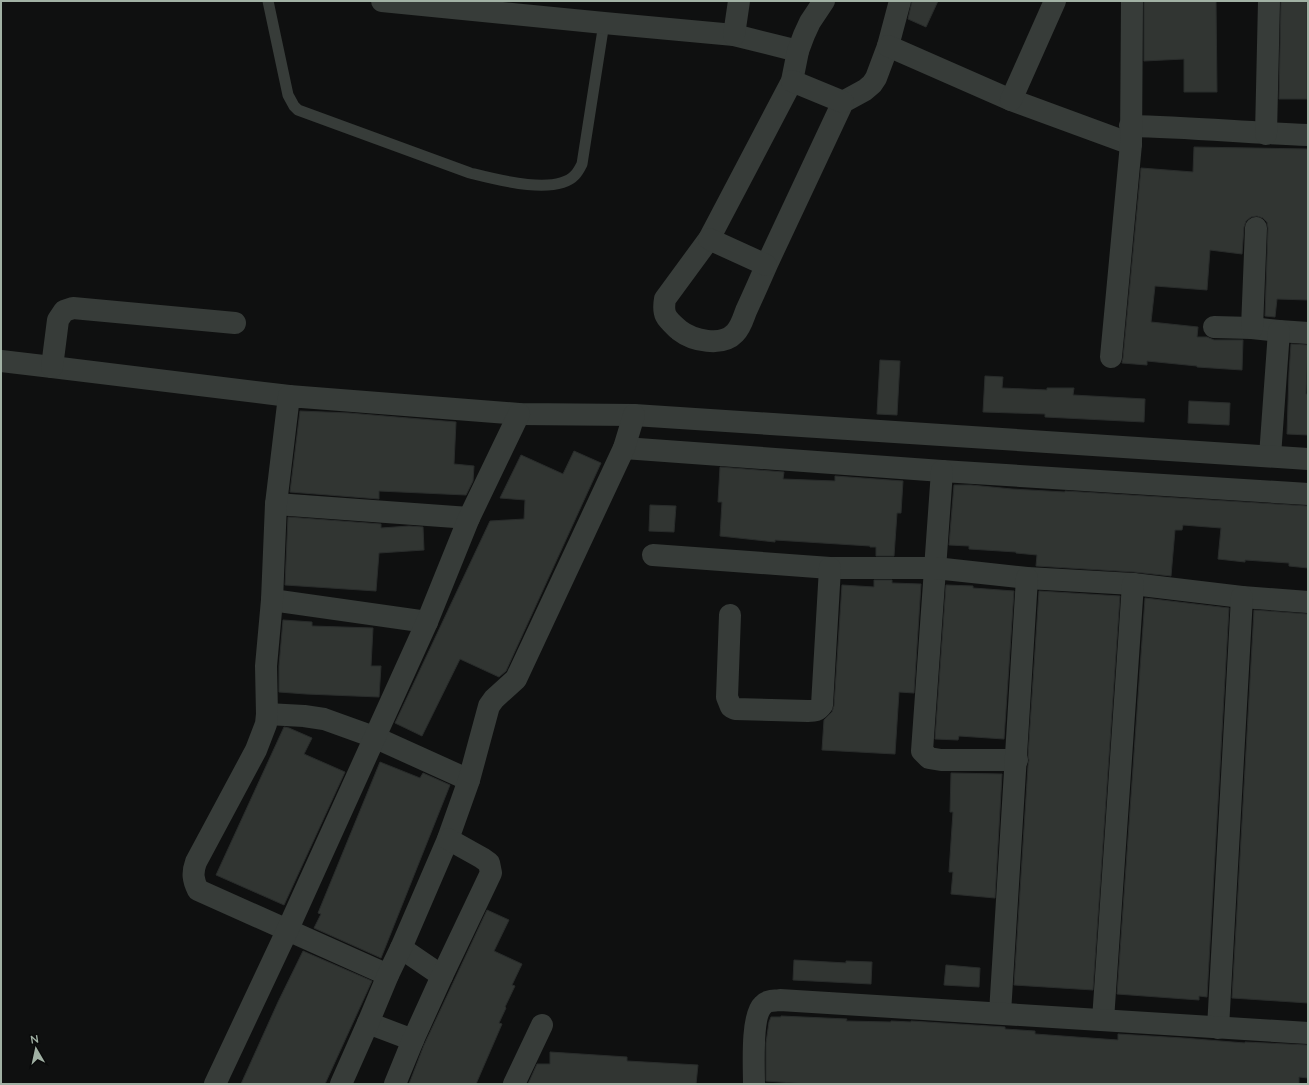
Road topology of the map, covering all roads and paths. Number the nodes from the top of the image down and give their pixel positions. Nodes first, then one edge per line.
1 (268, 1) edge
2 (382, 1) edge
3 (739, 1) edge
4 (824, 1) edge
5 (900, 1) edge
6 (1055, 1) edge
7 (1132, 1) edge
8 (1269, 1) edge
9 (604, 23) junction
10 (734, 35) junction
11 (888, 46) junction
12 (798, 51) junction
13 (792, 81) junction
14 (1011, 100) junction
15 (843, 102) junction
16 (1266, 134) junction
17 (1131, 135) junction
18 (1308, 135) edge
19 (1256, 228) dead end
20 (709, 239) junction
21 (766, 265) junction
22 (235, 323) dead end
23 (1214, 327) dead end
24 (1252, 328) junction
25 (1279, 332) junction
26 (1308, 333) edge
27 (1111, 357) dead end
28 (1, 361) edge
29 (52, 366) junction
30 (289, 396) junction
31 (519, 414) junction
32 (634, 415) junction
33 (624, 448) junction
34 (1270, 456) junction
35 (1306, 459) edge
36 (942, 471) junction
37 (1304, 493) edge
38 (276, 504) junction
39 (469, 518) junction
40 (653, 555) dead end
41 (830, 568) junction
42 (935, 568) junction
43 (1027, 578) junction
44 (1133, 584) junction
45 (1242, 597) junction
46 (272, 600) junction
47 (1308, 602) edge
48 (730, 615) dead end
49 (427, 622) junction
50 (267, 714) junction
51 (374, 737) junction
52 (1017, 760) junction
53 (469, 780) junction
54 (448, 839) junction
55 (287, 931) junction
56 (401, 948) junction
57 (388, 975) junction
58 (442, 976) junction
59 (1000, 1013) junction
60 (1103, 1020) junction
61 (368, 1023) junction
62 (542, 1025) dead end
63 (1218, 1028) junction
64 (1308, 1033) edge
65 (413, 1040) junction
66 (215, 1084) edge
67 (341, 1084) edge
68 (395, 1084) edge
69 (514, 1084) edge
70 (754, 1084) edge

1 - 9 lane
2 - 9 street
3 - 10 street
4 - 12 street
5 - 11 street
6 - 14 street
7 - 17 street
8 - 16 street
9 - 10 street
10 - 12 street
11 - 14 street
11 - 15 street
12 - 13 street
13 - 15 street
13 - 20 street
14 - 17 street
15 - 21 street
16 - 17 street
16 - 18 street
17 - 27 street
19 - 24 street
20 - 21 street
20 - 21 street
22 - 29 street
23 - 24 street
24 - 25 street
25 - 26 street
25 - 34 street
28 - 29 street
29 - 30 street
30 - 31 street
30 - 38 street
31 - 32 street
31 - 39 street
32 - 33 street
32 - 34 street
33 - 36 street
33 - 53 street
34 - 35 street
35 - 37 street
36 - 37 street
36 - 42 street
38 - 39 street
38 - 46 street
39 - 49 street
40 - 41 street
41 - 42 street
41 - 48 street
42 - 43 street
42 - 52 street
43 - 44 street
43 - 52 street
44 - 45 street
44 - 60 street
45 - 47 street
45 - 63 street
46 - 49 street
46 - 50 street
49 - 51 street
50 - 51 street
50 - 55 street
51 - 53 street
51 - 55 street
52 - 59 street
53 - 54 street
54 - 56 street
54 - 58 street
55 - 57 street
55 - 66 street
56 - 57 street
56 - 58 street
57 - 61 street
58 - 65 street
59 - 60 street
59 - 70 street
60 - 63 street
61 - 65 street
61 - 67 street
62 - 69 street
63 - 64 street
65 - 68 street

